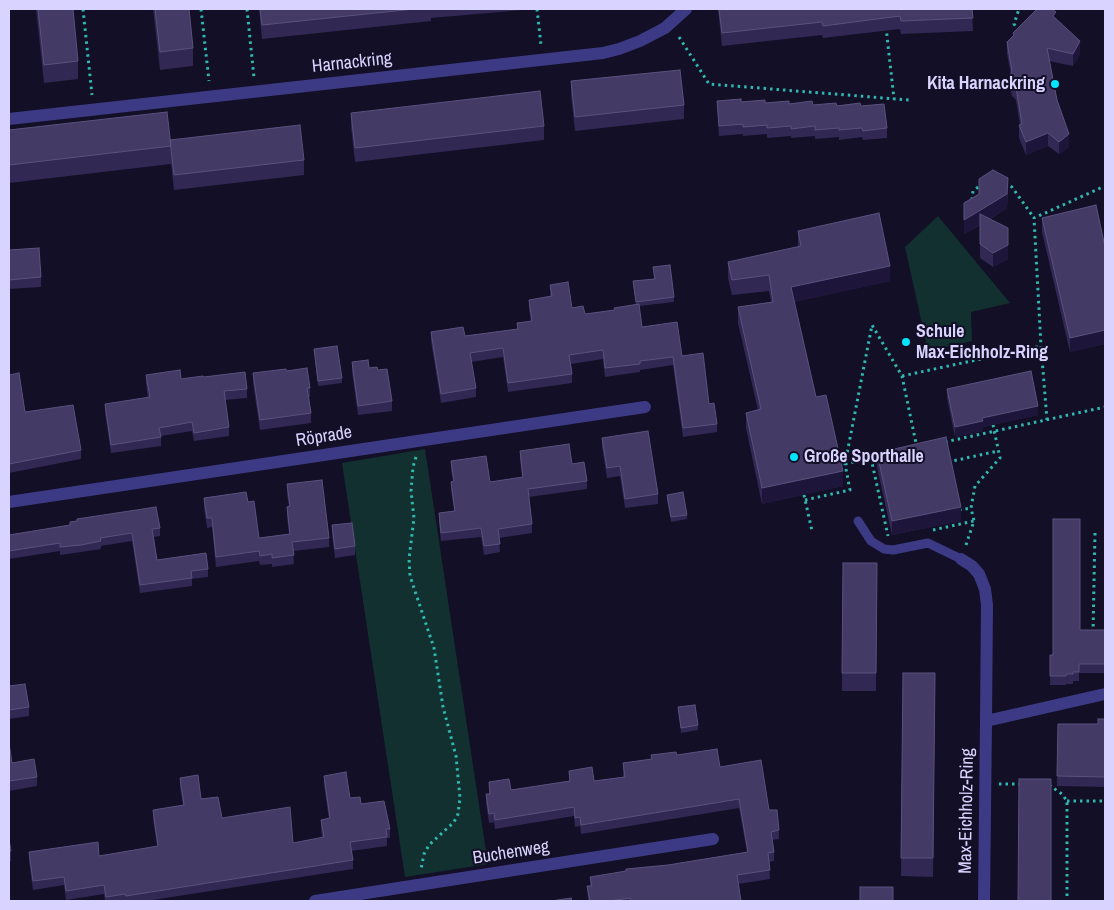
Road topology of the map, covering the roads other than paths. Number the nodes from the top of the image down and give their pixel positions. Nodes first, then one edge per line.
1 (686, 9) edge
2 (9, 119) edge
3 (645, 407) dead end
4 (9, 502) edge
5 (858, 521) dead end
6 (961, 559) joint
7 (1105, 694) edge
8 (986, 721) junction
9 (713, 839) dead end
10 (315, 901) edge
11 (984, 901) edge

1 - 2 street, Harnackring
3 - 4 street, Röprade
5 - 6 lane
6 - 8 street, Max-Eichholz-Ring
7 - 8 street
8 - 11 street, Max-Eichholz-Ring
9 - 10 street, Buchenweg

